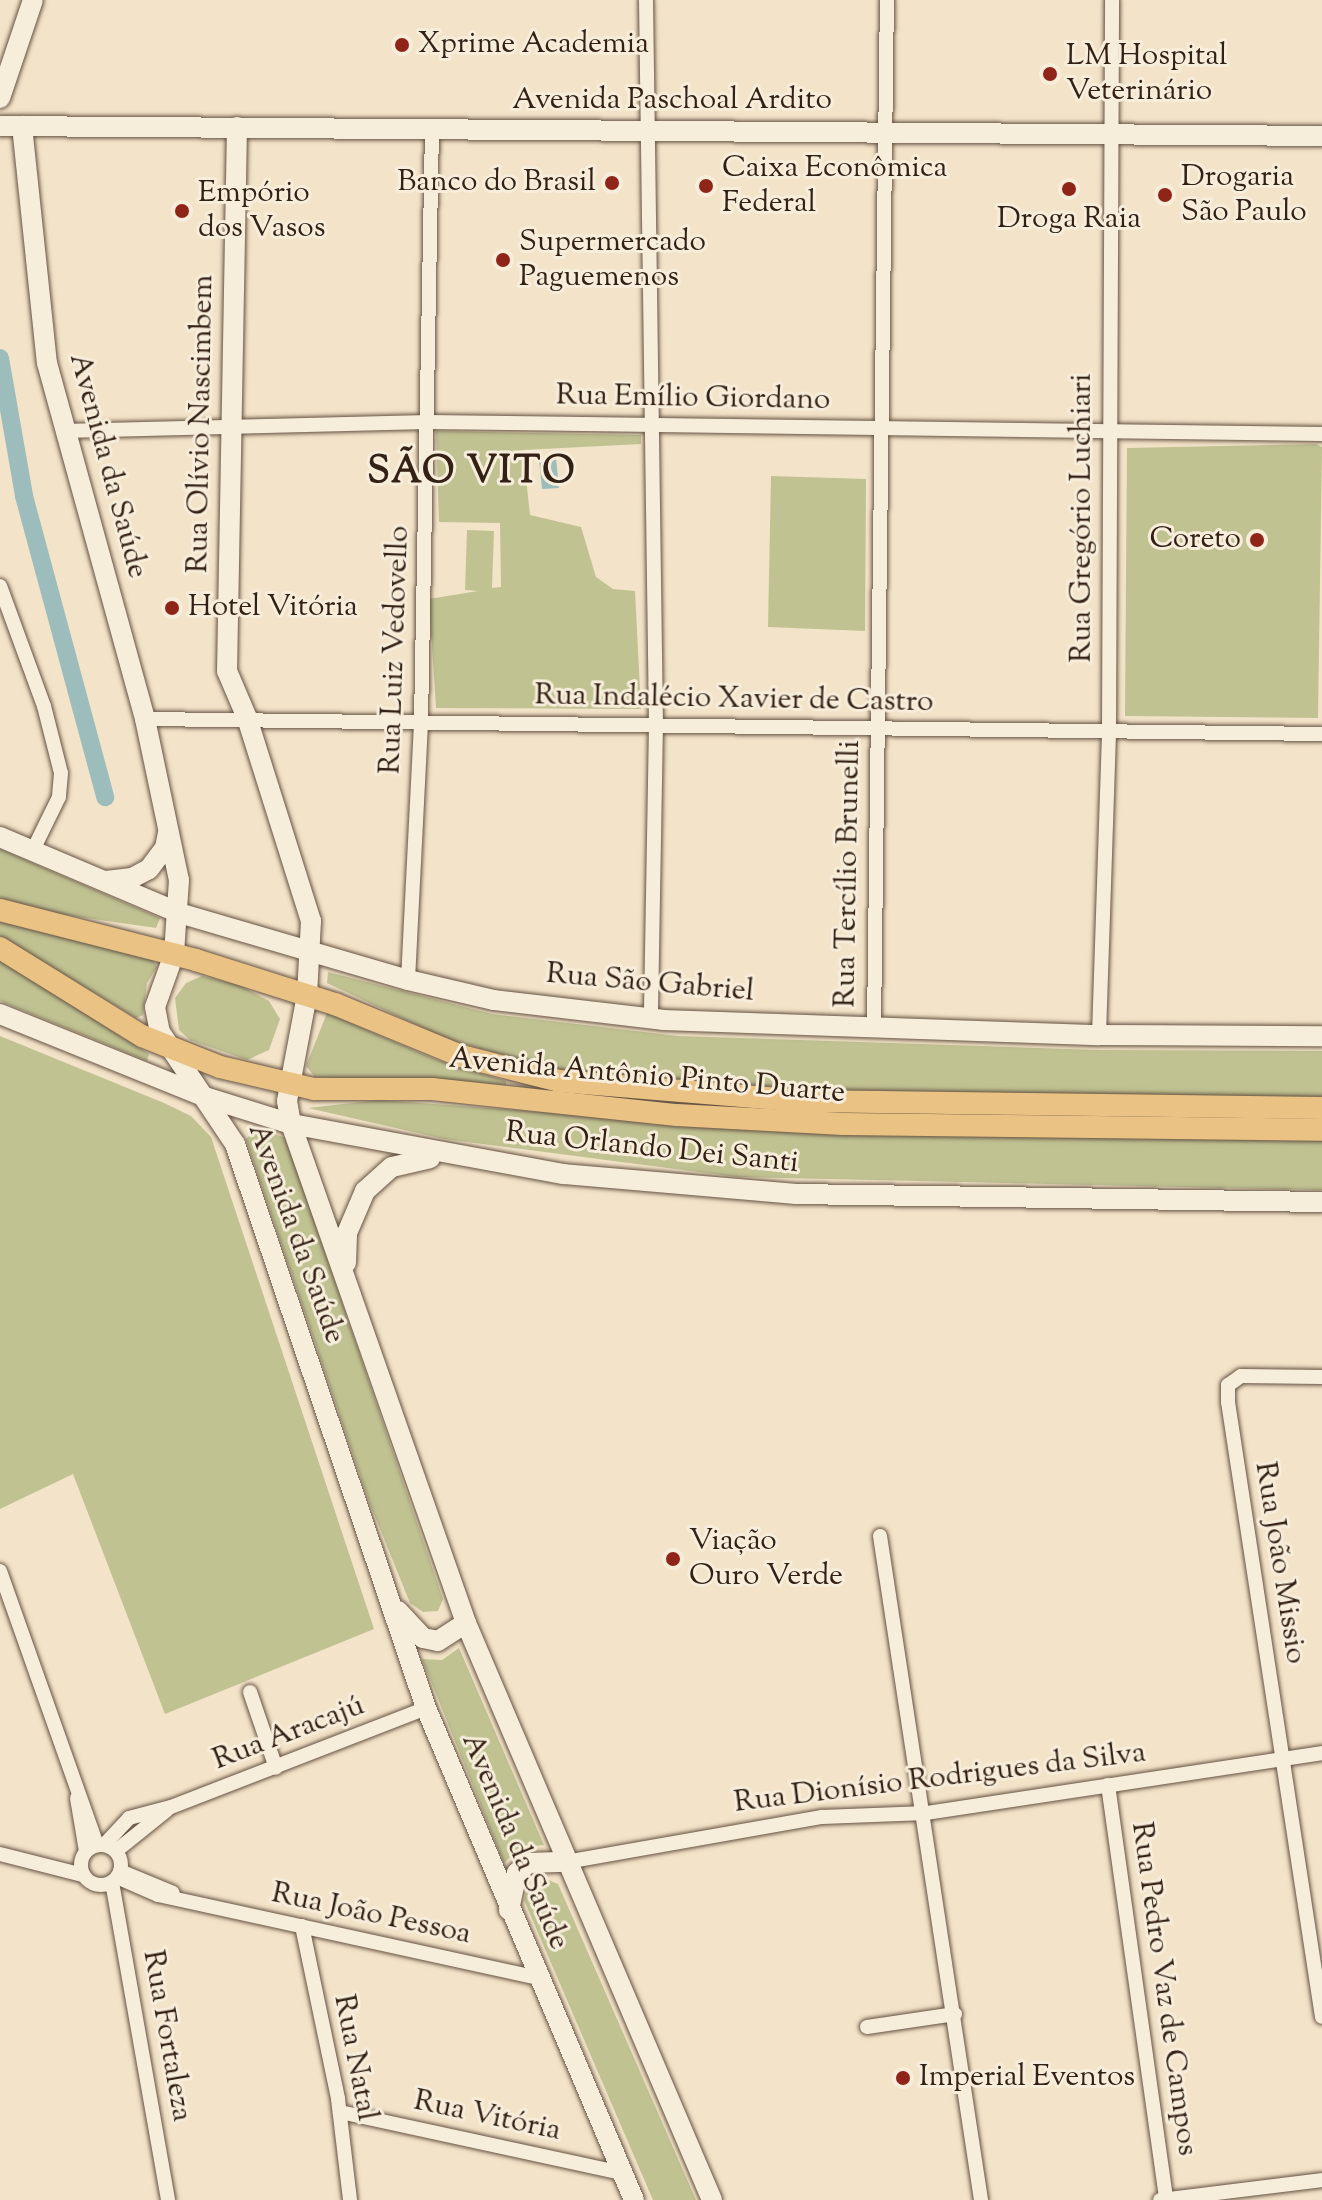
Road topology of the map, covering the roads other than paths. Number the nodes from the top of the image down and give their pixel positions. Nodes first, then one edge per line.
1 (33, 0) edge
2 (646, 0) edge
3 (887, 0) edge
4 (1112, 0) edge
5 (0, 98) edge
6 (0, 126) edge
7 (22, 126) junction
8 (237, 127) junction
9 (432, 130) junction
10 (648, 131) junction
11 (887, 132) junction
12 (1111, 136) junction
13 (1322, 136) edge
14 (428, 422) junction
15 (652, 424) junction
16 (233, 427) junction
17 (883, 427) junction
18 (1109, 429) junction
19 (63, 431) junction
20 (1322, 434) edge
21 (0, 586) edge
22 (247, 718) junction
23 (145, 719) junction
24 (421, 722) junction
25 (656, 724) junction
26 (877, 727) junction
27 (1109, 731) junction
28 (1322, 734) edge
29 (169, 825) junction
30 (0, 837) edge
31 (32, 852) junction
32 (92, 879) junction
33 (0, 910) edge
34 (179, 913) junction
35 (0, 948) edge
36 (174, 954) junction
37 (311, 954) junction
38 (408, 980) junction
39 (307, 995) junction
40 (0, 1014) edge
41 (651, 1019) junction
42 (874, 1028) junction
43 (1099, 1035) junction
44 (1322, 1036) edge
45 (166, 1046) junction
46 (289, 1085) junction
47 (205, 1097) junction
48 (1322, 1108) edge
49 (291, 1124) junction
50 (1322, 1130) edge
51 (449, 1157) junction
52 (1322, 1202) edge
53 (348, 1283) junction
54 (1322, 1377) edge
55 (880, 1536) dead end
56 (0, 1571) edge
57 (391, 1601) junction
58 (466, 1623) junction
59 (250, 1692) dead end
60 (426, 1708) junction
61 (1322, 1753) edge
62 (1284, 1759) junction
63 (276, 1768) junction
64 (1108, 1785) junction
65 (926, 1813) junction
66 (95, 1855) junction
67 (7, 1856) edge
68 (566, 1862) junction
69 (116, 1876) junction
70 (508, 1912) junction
71 (302, 1926) junction
72 (539, 1978) junction
73 (955, 2014) junction
74 (1322, 2017) edge
75 (867, 2027) dead end
76 (340, 2112) junction
77 (622, 2173) junction
78 (1322, 2180) edge
79 (168, 2200) edge
80 (350, 2200) edge
81 (634, 2200) edge
82 (712, 2200) edge
83 (981, 2200) edge
84 (1159, 2200) edge
85 (1166, 2200) edge

1 - 5 main road
2 - 10 street
3 - 11 street, Rua Tercílio Brunelli
4 - 12 street, Rua Gregório Luchiari
5 - 7 main road
6 - 7 main road, Avenida Paschoal Ardito
7 - 8 main road, Avenida Paschoal Ardito
7 - 19 main road, Avenida da Saúde
8 - 9 main road, Avenida Paschoal Ardito
8 - 16 main road, Rua Olívio Nascimbem
9 - 10 main road, Avenida Paschoal Ardito
9 - 14 street, Rua Luiz Vedovello
10 - 11 main road, Avenida Paschoal Ardito
10 - 15 street
11 - 12 main road, Avenida Paschoal Ardito
11 - 17 street, Rua Tercílio Brunelli
12 - 13 main road, Avenida Paschoal Ardito
12 - 18 street, Rua Gregório Luchiari
14 - 15 street, Rua Emílio Giordano
14 - 16 street, Rua Emílio Giordano
14 - 24 street, Rua Luiz Vedovello
15 - 17 street, Rua Emílio Giordano
15 - 25 street
16 - 19 street, Rua Emílio Giordano
16 - 22 main road, Rua Olívio Nascimbem
17 - 18 street, Rua Emílio Giordano
17 - 26 street, Rua Tercílio Brunelli
18 - 20 street, Rua Emílio Giordano
18 - 27 street, Rua Gregório Luchiari
19 - 23 main road, Avenida da Saúde
21 - 31 street
22 - 23 street, Rua Indalécio Xavier de Castro
22 - 24 street, Rua Indalécio Xavier de Castro
22 - 37 main road, Rua Olívio Nascimbem
23 - 29 main road, Avenida da Saúde
24 - 25 street, Rua Indalécio Xavier de Castro
24 - 38 street, Rua Luiz Vedovello
25 - 26 street, Rua Indalécio Xavier de Castro
25 - 41 street
26 - 27 street, Rua Indalécio Xavier de Castro
26 - 42 street, Rua Tercílio Brunelli
27 - 28 street, Rua Indalécio Xavier de Castro
27 - 43 street, Rua Gregório Luchiari
29 - 32 main road
29 - 34 main road, Avenida da Saúde
30 - 31 main road, Rua São Gabriel
31 - 32 main road, Rua São Gabriel
32 - 34 main road, Rua São Gabriel
33 - 36 main road, Avenida Antônio Pinto Duarte
34 - 36 main road, Avenida da Saúde
34 - 37 main road, Rua São Gabriel
35 - 45 main road, Avenida Antônio Pinto Duarte
36 - 39 main road, Avenida Antônio Pinto Duarte
36 - 45 main road, Avenida da Saúde
37 - 38 main road, Rua São Gabriel
37 - 39 main road, Rua Olívio Nascimbem
38 - 41 main road, Rua São Gabriel
39 - 46 main road, Avenida da Saúde
39 - 48 main road, Avenida Antônio Pinto Duarte
40 - 47 main road, Rua Orlando Dei Santi
41 - 42 main road, Rua São Gabriel
42 - 43 main road, Rua São Gabriel
43 - 44 main road, Rua São Gabriel
45 - 46 main road, Avenida Antônio Pinto Duarte
45 - 47 main road, Avenida da Saúde
46 - 49 main road, Avenida da Saúde
46 - 50 main road, Avenida Antônio Pinto Duarte
47 - 49 main road, Rua Orlando Dei Santi
47 - 57 main road, Avenida da Saúde
49 - 51 main road, Rua Orlando Dei Santi
49 - 53 main road, Avenida da Saúde
51 - 52 main road, Rua Orlando Dei Santi
51 - 53 main road
53 - 58 main road, Avenida da Saúde
54 - 62 street, Rua João Missio
55 - 65 street
56 - 66 street
57 - 58 main road
57 - 60 main road, Avenida da Saúde
58 - 68 main road, Avenida da Saúde
59 - 63 street
60 - 63 street, Rua Aracajú
60 - 70 main road, Avenida da Saúde
61 - 62 street, Rua Dionísio Rodrigues da Silva
62 - 64 street, Rua Dionísio Rodrigues da Silva
62 - 74 street, Rua João Missio
63 - 66 street, Rua Aracajú
64 - 65 street, Rua Dionísio Rodrigues da Silva
64 - 85 street, Rua Pedro Vaz de Campos
65 - 68 street, Rua Dionísio Rodrigues da Silva
65 - 73 street
66 - 67 street
66 - 69 street, Rua Fortaleza
66 - 69 street, Rua João Pessoa
68 - 70 main road
68 - 82 main road, Avenida da Saúde
69 - 71 street, Rua João Pessoa
69 - 79 street, Rua Fortaleza
70 - 72 main road, Avenida da Saúde
71 - 72 street, Rua João Pessoa
71 - 76 street, Rua Natal
72 - 77 main road, Avenida da Saúde
73 - 75 street
73 - 83 street
76 - 77 street, Rua Vitória
76 - 80 street, Rua Natal
77 - 81 main road, Avenida da Saúde
78 - 85 street
84 - 85 street

